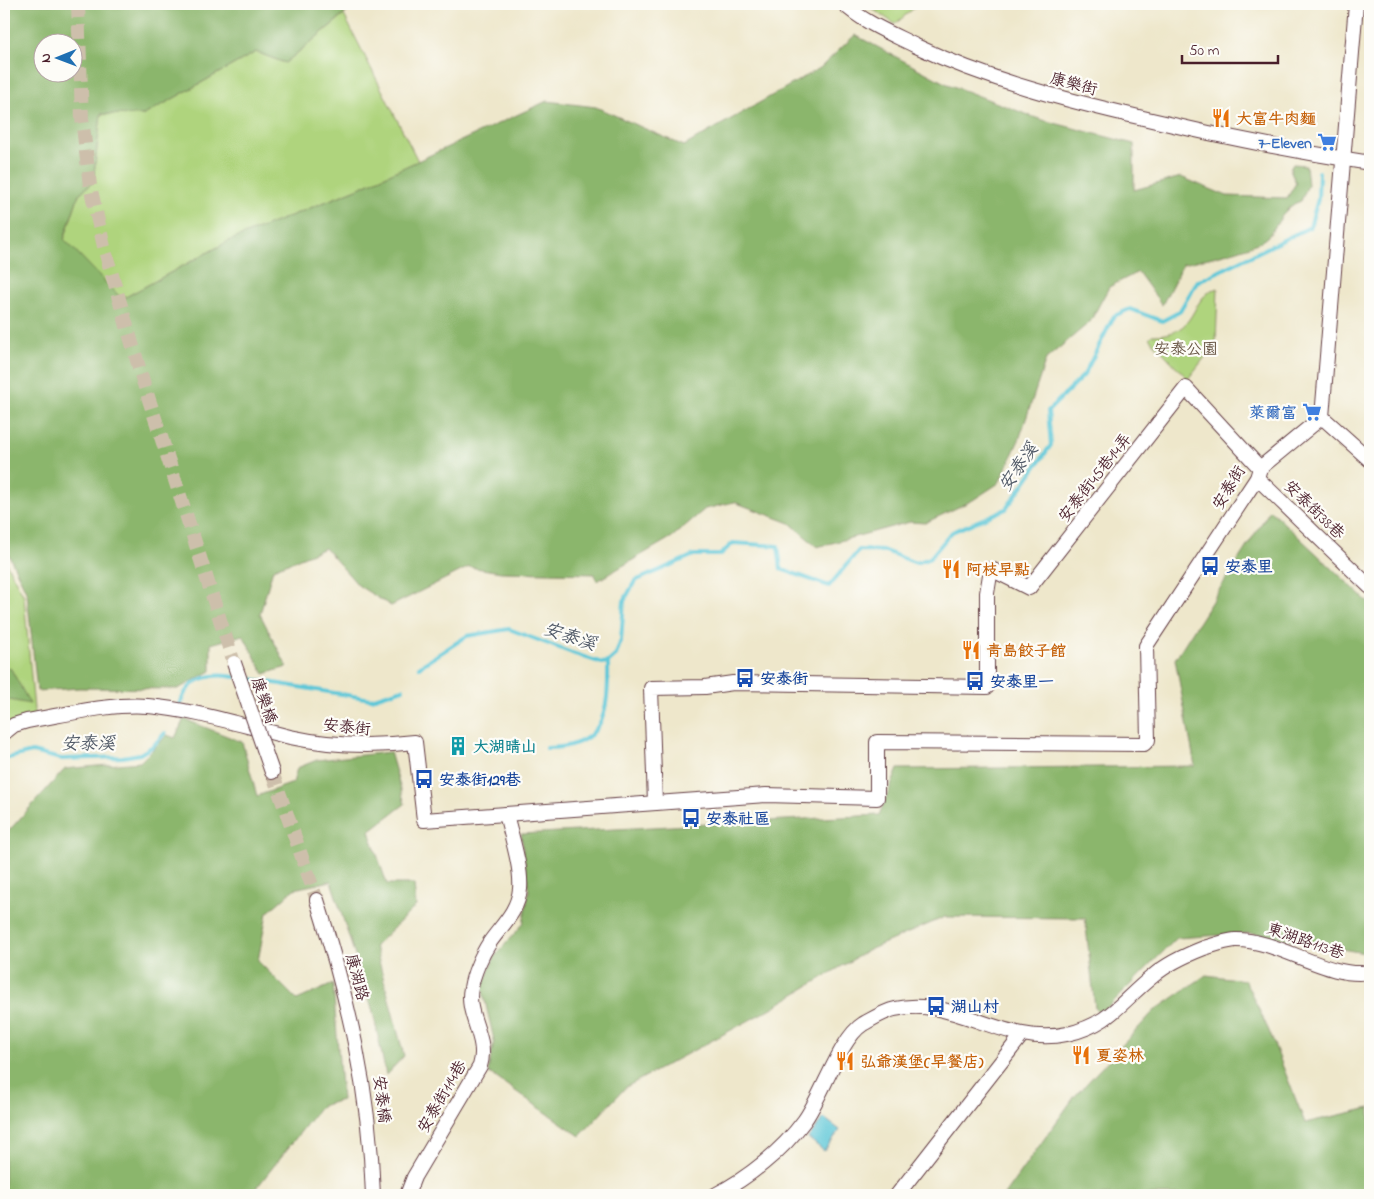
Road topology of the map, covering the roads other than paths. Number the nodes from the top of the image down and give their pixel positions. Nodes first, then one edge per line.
1 (844, 4) edge
2 (1356, 4) edge
3 (1336, 158) junction
4 (1370, 163) edge
5 (1186, 388) joint
6 (1322, 417) junction
7 (1370, 460) edge
8 (1258, 473) junction
9 (1370, 587) edge
10 (234, 663) tunnel mouth
11 (4, 733) edge
12 (272, 772) tunnel mouth
13 (654, 803) junction
14 (506, 814) junction
15 (317, 900) tunnel mouth
16 (1370, 972) edge
17 (1022, 1036) junction
18 (361, 1063) joint
19 (373, 1195) edge
20 (407, 1195) edge
21 (715, 1195) edge
22 (897, 1195) edge

1 - 3 street, 康樂街
2 - 3 street
3 - 4 street
3 - 6 street
5 - 8 street, 安泰街38巷
5 - 13 street, 安泰街45巷14弄
6 - 7 street
6 - 8 street, 安泰街
8 - 9 street, 安泰街38巷
8 - 13 street, 安泰街
10 - 12 street, 康樂橋, bridge
11 - 14 street, 安泰街
13 - 14 street, 安泰街
14 - 20 street, 安泰街114巷
15 - 18 street, 康湖路
16 - 17 street, 東湖路113巷
17 - 21 street
17 - 22 street
18 - 19 street, 安泰橋

